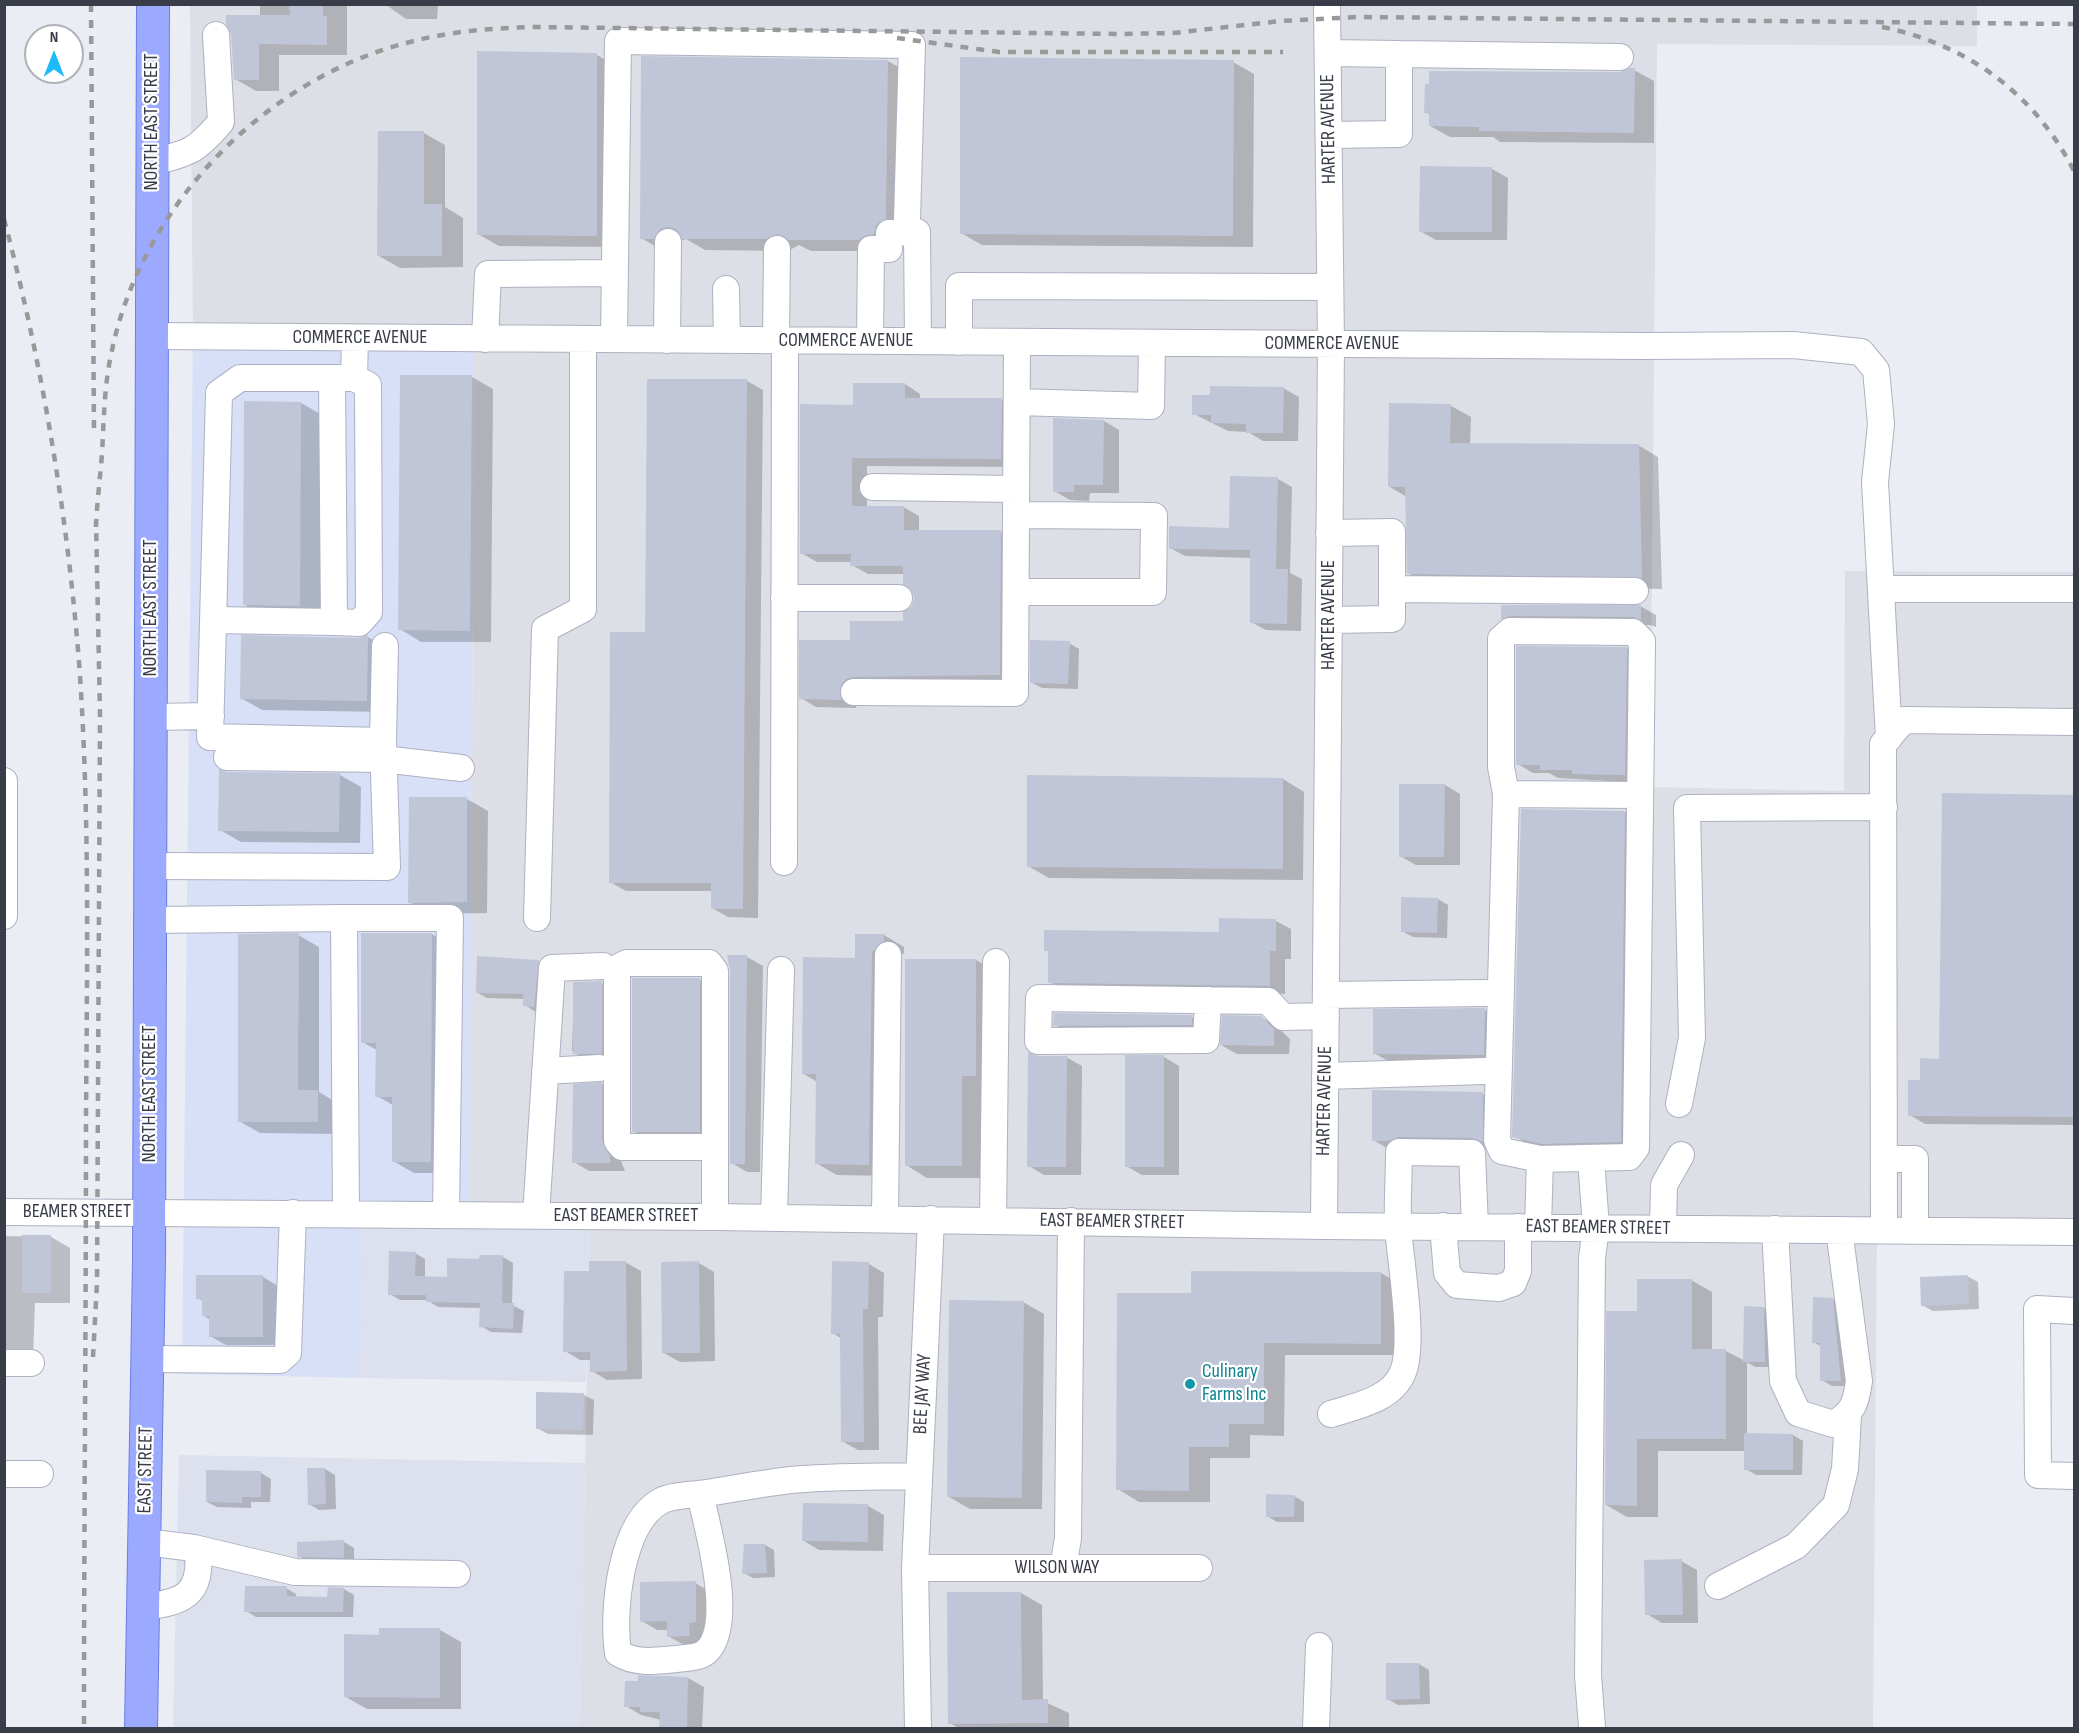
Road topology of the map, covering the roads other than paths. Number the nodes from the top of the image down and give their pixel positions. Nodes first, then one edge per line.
1 (153, 4) edge
2 (1328, 4) edge
3 (216, 35) dead end
4 (1328, 53) junction
5 (1399, 54) junction
6 (1620, 57) dead end
7 (1329, 135) junction
8 (152, 162) junction
9 (907, 220) dead end
10 (668, 242) dead end
11 (777, 249) dead end
12 (615, 273) junction
13 (1330, 287) junction
14 (726, 289) dead end
15 (152, 336) junction
16 (355, 338) junction
17 (485, 339) junction
18 (583, 339) junction
19 (614, 339) junction
20 (667, 340) junction
21 (727, 340) junction
22 (781, 340) junction
23 (870, 341) junction
24 (918, 341) junction
25 (959, 342) junction
26 (1017, 342) junction
27 (1152, 343) junction
28 (1330, 344) junction
29 (343, 378) junction
30 (1017, 402) junction
31 (873, 487) dead end
32 (1016, 489) junction
33 (1016, 515) junction
34 (1329, 533) junction
35 (1392, 589) junction
36 (1882, 589) junction
37 (2074, 589) edge
38 (1016, 591) junction
39 (1635, 591) dead end
40 (784, 598) junction
41 (899, 598) dead end
42 (214, 620) junction
43 (1329, 620) junction
44 (334, 622) junction
45 (385, 646) dead end
46 (854, 692) dead end
47 (211, 716) junction
48 (151, 717) junction
49 (2074, 722) edge
50 (1888, 738) junction
51 (383, 750) junction
52 (227, 758) dead end
53 (461, 768) dead end
54 (4, 781) edge
55 (1506, 794) junction
56 (1640, 795) junction
57 (1884, 807) junction
58 (784, 862) dead end
59 (150, 866) junction
60 (4, 916) edge
61 (344, 918) junction
62 (537, 918) dead end
63 (150, 920) junction
64 (888, 955) dead end
65 (996, 962) dead end
66 (603, 966) dead end
67 (781, 970) dead end
68 (1486, 993) dead end
69 (1209, 1000) junction
70 (1326, 1006) junction
71 (599, 1068) dead end
72 (545, 1071) junction
73 (1485, 1071) dead end
74 (1325, 1076) junction
75 (1679, 1104) dead end
76 (715, 1148) junction
77 (1681, 1155) dead end
78 (1591, 1158) junction
79 (1540, 1159) junction
80 (1886, 1159) junction
81 (4, 1212) edge
82 (149, 1212) junction
83 (293, 1213) junction
84 (346, 1214) junction
85 (446, 1215) junction
86 (536, 1215) junction
87 (715, 1216) junction
88 (774, 1217) junction
89 (885, 1218) junction
90 (931, 1219) junction
91 (993, 1221) junction
92 (1071, 1221) junction
93 (1324, 1226) junction
94 (1398, 1226) junction
95 (1443, 1226) junction
96 (1475, 1227) junction
97 (1528, 1227) junction
98 (1596, 1228) junction
99 (1663, 1228) junction
100 (1774, 1229) junction
101 (1839, 1230) junction
102 (1884, 1230) junction
103 (1915, 1230) junction
104 (2074, 1232) edge
105 (2074, 1311) edge
106 (148, 1359) junction
107 (4, 1363) edge
108 (31, 1363) dead end
109 (1330, 1414) dead end
110 (1848, 1416) junction
111 (4, 1474) edge
112 (40, 1474) dead end
113 (919, 1476) junction
114 (2074, 1476) edge
115 (700, 1494) junction
116 (145, 1542) junction
117 (198, 1549) junction
118 (915, 1568) junction
119 (1063, 1568) junction
120 (1199, 1568) dead end
121 (457, 1574) dead end
122 (1718, 1586) dead end
123 (144, 1607) junction
124 (1319, 1646) dead end
125 (1592, 1727) dead end
126 (141, 1728) edge
127 (918, 1728) edge
128 (1316, 1728) edge

1 - 8 main road, NORTH EAST STREET
2 - 4 street, HARTER AVENUE
3 - 8 street
4 - 5 street
4 - 7 street, HARTER AVENUE
5 - 6 street
5 - 7 street
7 - 13 street, HARTER AVENUE
8 - 15 main road, NORTH EAST STREET
9 - 12 street
10 - 20 street
11 - 22 street
12 - 17 street
12 - 19 street
13 - 25 street
13 - 28 street, HARTER AVENUE
14 - 21 street
15 - 16 street, COMMERCE AVENUE
15 - 48 main road, NORTH EAST STREET
16 - 17 street, COMMERCE AVENUE
16 - 29 street
17 - 18 street, COMMERCE AVENUE
18 - 19 street, COMMERCE AVENUE
18 - 62 street
19 - 20 street, COMMERCE AVENUE
20 - 21 street, COMMERCE AVENUE
21 - 22 street, COMMERCE AVENUE
22 - 23 street, COMMERCE AVENUE
22 - 40 street
23 - 24 street, COMMERCE AVENUE
23 - 24 street
24 - 25 street, COMMERCE AVENUE
25 - 26 street, COMMERCE AVENUE
26 - 27 street, COMMERCE AVENUE
26 - 30 street
27 - 28 street, COMMERCE AVENUE
27 - 30 street
28 - 34 street, HARTER AVENUE
28 - 36 street, COMMERCE AVENUE
29 - 42 street
29 - 44 street
29 - 44 street
30 - 32 street
31 - 32 street
32 - 33 street
33 - 38 street
33 - 38 street
34 - 35 street
34 - 43 street, HARTER AVENUE
35 - 39 street
35 - 43 street
36 - 37 street
36 - 50 street, COMMERCE AVENUE
38 - 46 street
40 - 41 street
40 - 58 street
42 - 44 street
42 - 47 street
43 - 70 street, HARTER AVENUE
45 - 51 street
47 - 48 street
47 - 51 street
48 - 59 main road, NORTH EAST STREET
49 - 50 street
50 - 57 street, COMMERCE AVENUE
51 - 52 street
51 - 53 street
51 - 59 street
54 - 60 street
55 - 56 street
55 - 56 street
55 - 79 street
56 - 78 street
57 - 75 street
57 - 80 street, COMMERCE AVENUE
59 - 63 main road, NORTH EAST STREET
61 - 63 street
61 - 84 street
61 - 85 street
63 - 82 main road, NORTH EAST STREET
64 - 89 street
65 - 91 street
66 - 72 street
67 - 88 street
68 - 70 street
69 - 69 street
69 - 70 street
70 - 74 street, HARTER AVENUE
71 - 72 street
72 - 86 street
73 - 74 street
74 - 93 street, HARTER AVENUE
76 - 76 street
76 - 87 street
77 - 99 street
78 - 79 street
78 - 98 street
79 - 97 street
80 - 102 street, COMMERCE AVENUE
80 - 103 street
81 - 82 street, BEAMER STREET
82 - 83 street, EAST BEAMER STREET
82 - 106 main road, EAST STREET
83 - 84 street, EAST BEAMER STREET
83 - 106 street
84 - 85 street, EAST BEAMER STREET
85 - 86 street, EAST BEAMER STREET
86 - 87 street, EAST BEAMER STREET
87 - 88 street, EAST BEAMER STREET
88 - 89 street, EAST BEAMER STREET
89 - 90 street, EAST BEAMER STREET
90 - 91 street, EAST BEAMER STREET
90 - 113 street, BEE JAY WAY
91 - 92 street, EAST BEAMER STREET
92 - 93 street, EAST BEAMER STREET
92 - 119 street
93 - 94 street, EAST BEAMER STREET
94 - 95 street, EAST BEAMER STREET
94 - 96 street
94 - 109 street
95 - 96 street, EAST BEAMER STREET
95 - 97 street
96 - 97 street, EAST BEAMER STREET
97 - 98 street, EAST BEAMER STREET
98 - 99 street, EAST BEAMER STREET
98 - 125 street
99 - 100 street, EAST BEAMER STREET
100 - 101 street, EAST BEAMER STREET
100 - 110 street
101 - 102 street, EAST BEAMER STREET
101 - 110 street
102 - 103 street, EAST BEAMER STREET
103 - 104 street, EAST BEAMER STREET
105 - 114 street
106 - 116 main road, EAST STREET
107 - 108 street
110 - 122 street
111 - 112 street
113 - 115 street
113 - 118 street, BEE JAY WAY
115 - 115 street
116 - 117 street
116 - 123 main road, EAST STREET
117 - 121 street
117 - 123 street
118 - 119 street, WILSON WAY
118 - 127 street, BEE JAY WAY
119 - 120 street, WILSON WAY
123 - 126 main road, EAST STREET
124 - 128 street

